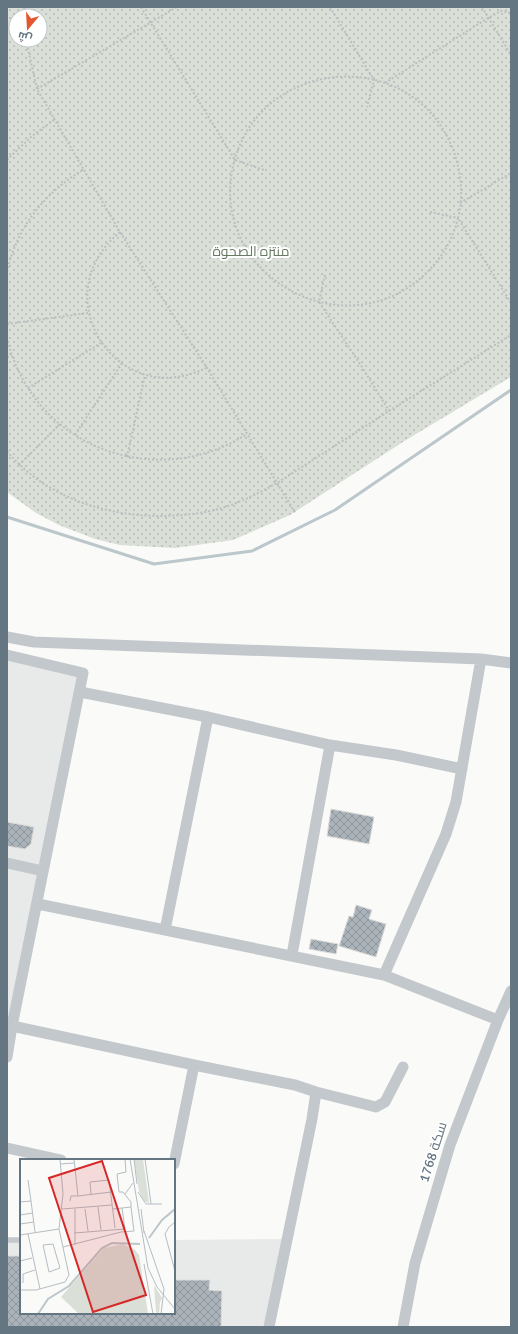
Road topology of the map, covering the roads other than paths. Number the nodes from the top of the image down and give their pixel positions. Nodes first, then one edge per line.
1 (7, 637) edge
2 (7, 655) edge
3 (481, 659) junction
4 (511, 663) edge
5 (80, 692) junction
6 (208, 717) junction
7 (330, 745) junction
8 (462, 768) junction
9 (7, 863) edge
10 (43, 871) junction
11 (38, 904) junction
12 (165, 930) junction
13 (292, 955) junction
14 (384, 975) junction
15 (511, 991) edge
16 (11, 1013) edge
17 (498, 1020) junction
18 (12, 1026) junction
19 (7, 1057) edge
20 (194, 1065) junction
21 (403, 1067) dead end
22 (316, 1092) junction
23 (7, 1148) edge
24 (56, 1159) edge
25 (175, 1159) edge
26 (7, 1240) edge
27 (20, 1240) edge
28 (269, 1327) edge
29 (403, 1327) edge

1 - 3 street
2 - 5 street
3 - 4 street
3 - 8 street
5 - 6 street
5 - 10 street
6 - 7 street
6 - 12 street
7 - 8 street
7 - 13 street
8 - 14 street
9 - 10 street
10 - 11 street
11 - 12 street
11 - 16 street
12 - 13 street
13 - 14 street
14 - 17 street
15 - 17 street, سكة 1768
16 - 18 street
17 - 29 street, سكة 1768
18 - 19 street
18 - 20 street
20 - 22 street
20 - 25 street
21 - 22 street
22 - 28 street
23 - 24 street
26 - 27 lane

